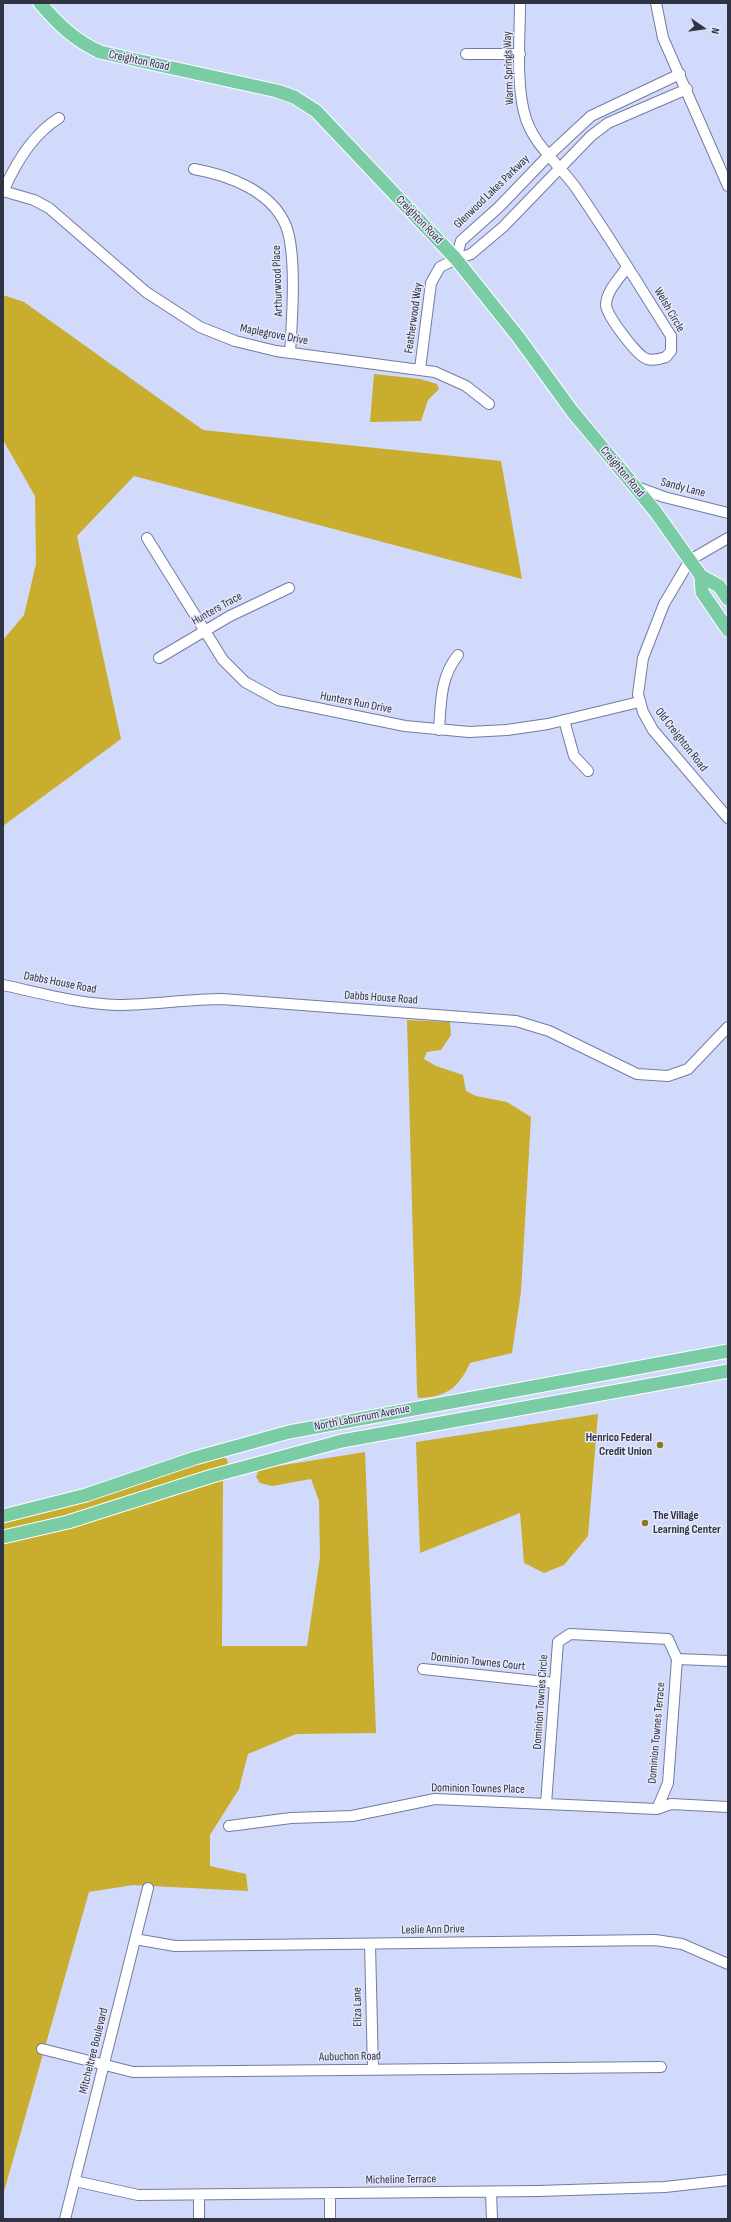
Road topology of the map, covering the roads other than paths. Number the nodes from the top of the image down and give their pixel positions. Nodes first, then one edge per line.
1 (40, 3) edge
2 (520, 3) edge
3 (656, 3) edge
4 (466, 54) dead end
5 (520, 54) junction
6 (680, 74) junction
7 (687, 89) junction
8 (59, 118) dead end
9 (548, 156) junction
10 (560, 168) junction
11 (194, 169) dead end
12 (728, 186) edge
13 (3, 192) edge
14 (456, 259) junction
15 (627, 267) junction
16 (290, 353) junction
17 (420, 370) junction
18 (489, 404) dead end
19 (632, 485) junction
20 (728, 514) edge
21 (147, 538) dead end
22 (728, 538) edge
23 (690, 560) junction
24 (701, 576) junction
25 (289, 588) dead end
26 (728, 599) edge
27 (728, 630) edge
28 (204, 631) junction
29 (458, 655) dead end
30 (159, 658) dead end
31 (639, 702) junction
32 (564, 720) junction
33 (439, 730) junction
34 (588, 771) dead end
35 (728, 818) edge
36 (3, 985) edge
37 (728, 1027) edge
38 (728, 1351) edge
39 (728, 1372) edge
40 (3, 1516) edge
41 (3, 1537) edge
42 (677, 1659) junction
43 (728, 1661) edge
44 (423, 1669) dead end
45 (555, 1683) junction
46 (546, 1804) junction
47 (728, 1807) edge
48 (657, 1809) junction
49 (229, 1826) dead end
50 (148, 1888) dead end
51 (135, 1939) junction
52 (370, 1944) junction
53 (728, 1964) edge
54 (42, 2049) dead end
55 (103, 2066) junction
56 (661, 2067) dead end
57 (373, 2070) junction
58 (728, 2180) edge
59 (75, 2181) junction
60 (491, 2192) junction
61 (330, 2194) junction
62 (199, 2195) junction
63 (65, 2219) edge
64 (200, 2219) edge
65 (330, 2219) edge
66 (492, 2219) edge

1 - 14 main road, Creighton Road
2 - 5 street, Warm Springs Way
3 - 6 street
4 - 5 street
5 - 9 street, Warm Springs Way
6 - 7 street
6 - 9 street, Glenwood Lakes Parkway
7 - 10 street
7 - 12 street
8 - 13 street
9 - 10 street, Warm Springs Way
9 - 14 street, Glenwood Lakes Parkway
10 - 14 street
10 - 15 street, Welsh Circle
11 - 16 street, Arthurwood Place
13 - 16 street, Maplegrove Drive
14 - 17 street, Featherwood Way
14 - 19 main road, Creighton Road
15 - 15 street, Welsh Circle
16 - 17 street, Maplegrove Drive
17 - 18 street, Maplegrove Drive
19 - 20 street, Sandy Lane
19 - 23 main road, Creighton Road
21 - 28 street, Hunters Run Drive
22 - 23 street
23 - 24 main road, Creighton Road
23 - 31 street, Old Creighton Road
24 - 26 main road, Creighton Road
24 - 27 main road, Creighton Road
25 - 28 street, Hunters Trace
28 - 30 street, Hunters Trace
28 - 33 street, Hunters Run Drive
29 - 33 street
31 - 32 street, Hunters Run Drive
31 - 35 street, Old Creighton Road
32 - 33 street, Hunters Run Drive
32 - 34 street
36 - 37 street, Dabbs House Road
38 - 40 main road, North Laburnum Avenue
39 - 41 main road, North Laburnum Avenue
42 - 43 street
42 - 45 street, Dominion Townes Circle
42 - 48 street, Dominion Townes Terrace
44 - 45 street, Dominion Townes Court
45 - 46 street, Dominion Townes Circle
46 - 48 street, Dominion Townes Place
46 - 49 street, Dominion Townes Place
47 - 48 street, Dominion Townes Place
50 - 51 street, Mitcheltree Boulevard
51 - 52 street, Leslie Ann Drive
51 - 55 street, Mitcheltree Boulevard
52 - 53 street, Leslie Ann Drive
52 - 57 street, Eliza Lane
54 - 55 street, Aubuchon Road
55 - 57 street, Aubuchon Road
55 - 59 street, Mitcheltree Boulevard
56 - 57 street, Aubuchon Road
58 - 60 street, Micheline Terrace
59 - 62 street, Micheline Terrace
59 - 63 street, Mitcheltree Boulevard
60 - 61 street, Micheline Terrace
60 - 66 street
61 - 62 street, Micheline Terrace
61 - 65 street
62 - 64 street

